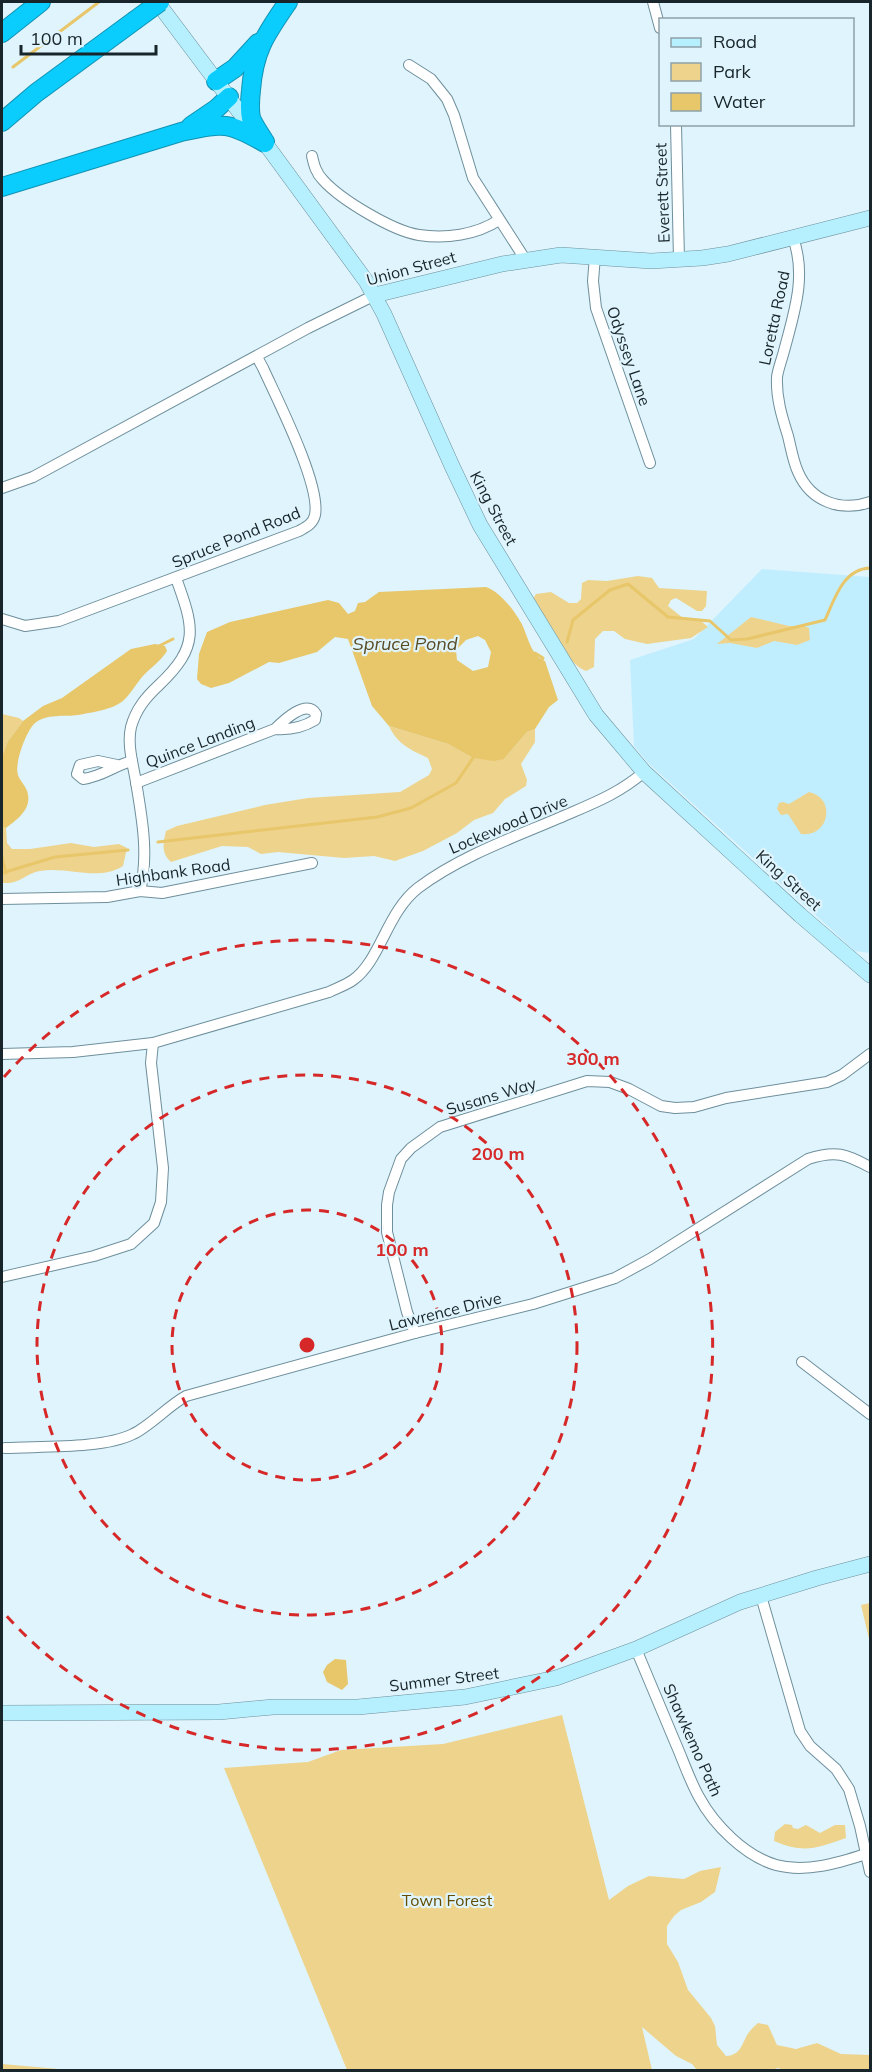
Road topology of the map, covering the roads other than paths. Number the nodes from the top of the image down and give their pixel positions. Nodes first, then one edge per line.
1 (42, 2) edge
2 (159, 2) edge
3 (288, 2) edge
4 (653, 2) edge
5 (659, 24) edge
6 (2, 33) edge
7 (265, 35) junction
8 (410, 65) dead end
9 (216, 81) junction
10 (229, 97) junction
11 (2, 122) edge
12 (675, 126) edge
13 (182, 132) junction
14 (265, 142) junction
15 (312, 156) dead end
16 (2, 187) edge
17 (870, 218) edge
18 (499, 220) junction
19 (793, 238) junction
20 (595, 256) junction
21 (525, 259) junction
22 (680, 260) junction
23 (375, 295) junction
24 (257, 357) junction
25 (650, 463) dead end
26 (2, 488) edge
27 (870, 502) edge
28 (176, 578) junction
29 (2, 619) edge
30 (275, 729) dead end
31 (132, 761) junction
32 (117, 765) dead end
33 (644, 772) junction
34 (136, 783) junction
35 (312, 863) dead end
36 (140, 891) junction
37 (2, 899) edge
38 (870, 975) edge
39 (153, 1042) junction
40 (2, 1054) edge
41 (870, 1054) edge
42 (870, 1167) edge
43 (2, 1277) edge
44 (416, 1333) junction
45 (802, 1362) dead end
46 (870, 1414) edge
47 (5, 1448) dead end
48 (870, 1564) edge
49 (761, 1596) junction
50 (636, 1649) junction
51 (2, 1713) edge
52 (866, 1854) junction
53 (870, 1872) edge

1 - 6 highway
2 - 9 main road, King Street
2 - 11 highway, bridge
3 - 7 highway
4 - 5 street
7 - 9 highway
7 - 14 highway
8 - 18 street
9 - 10 main road, King Street
10 - 13 highway
10 - 14 main road, King Street
12 - 22 street, Everett Street
13 - 14 highway
13 - 16 highway
14 - 23 main road, King Street
15 - 18 street
17 - 19 main road, Union Street
18 - 21 street
19 - 22 main road, Union Street
19 - 27 street, Loretta Road
20 - 21 main road, Union Street
20 - 22 main road, Union Street
20 - 25 street, Odyssey Lane
21 - 23 main road, Union Street
23 - 24 street, Union Street
23 - 33 main road, King Street
24 - 26 street, Union Street
24 - 28 street, Spruce Pond Road
28 - 29 street, Spruce Pond Road
28 - 31 street
30 - 34 street, Quince Landing
31 - 32 street
31 - 34 street
33 - 38 main road, King Street
33 - 39 street, Lockewood Drive
34 - 36 street
35 - 36 street, Highbank Road
36 - 37 street, Highbank Road
39 - 40 street, Lockewood Drive
39 - 43 street
41 - 44 street, Susans Way
42 - 44 street, Lawrence Drive
44 - 47 street, Lawrence Drive
45 - 46 street
48 - 49 main road, Summer Street
49 - 50 main road, Summer Street
49 - 52 street
50 - 51 main road, Summer Street
50 - 52 street, Shawkemo Path
52 - 53 street

